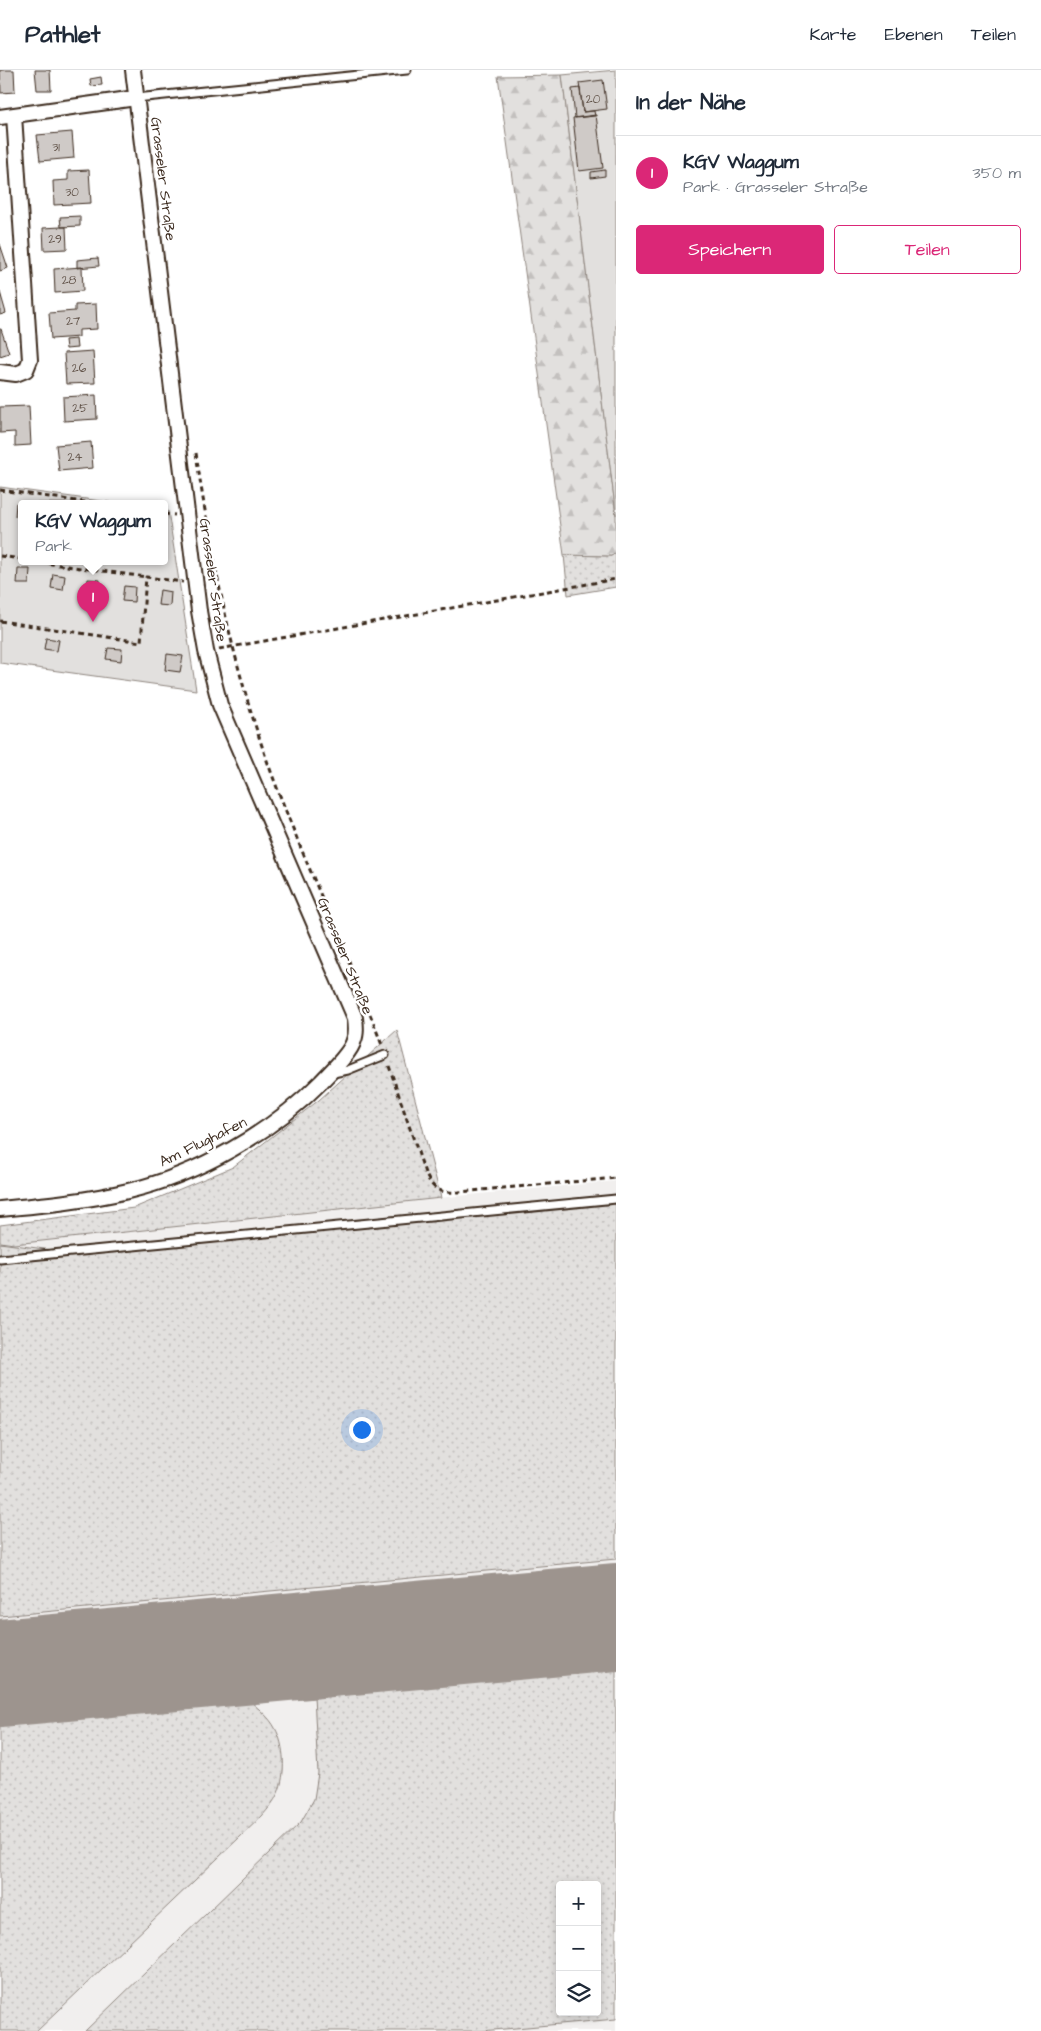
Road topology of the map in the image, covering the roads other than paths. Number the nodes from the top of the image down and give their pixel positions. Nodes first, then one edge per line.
1 (133, 70) edge
2 (407, 70) edge
3 (136, 98) junction
4 (14, 115) junction
5 (0, 116) edge
6 (0, 372) edge
7 (355, 1040) joint
8 (385, 1055) road end
9 (328, 1074) junction
10 (616, 1199) edge
11 (0, 1209) edge
12 (0, 1259) edge

1 - 3 street, Grasseler Straße
2 - 3 lane, Grasseler Straße
3 - 4 street
3 - 7 street, Grasseler Straße
4 - 5 street
4 - 6 street
7 - 9 street, Am Flughafen
8 - 9 lane
9 - 11 street, Am Flughafen
10 - 12 lane

